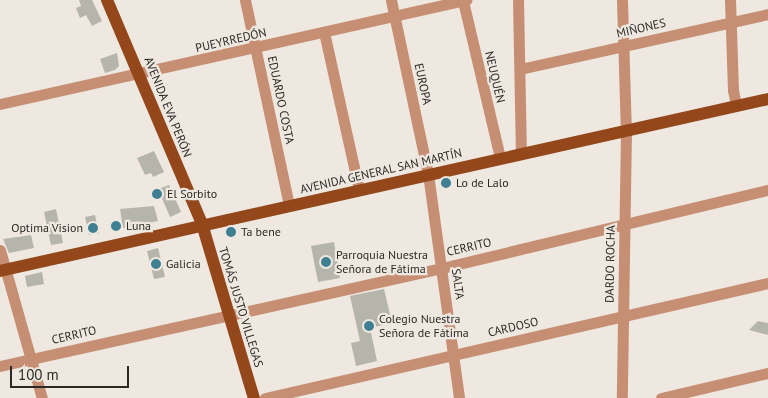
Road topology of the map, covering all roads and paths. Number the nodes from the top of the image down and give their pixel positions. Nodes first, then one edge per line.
1 (107, 0) edge
2 (245, 0) edge
3 (391, 0) edge
4 (465, 0) edge
5 (518, 0) edge
6 (622, 0) edge
7 (730, 0) edge
8 (768, 14) edge
9 (395, 16) junction
10 (730, 22) junction
11 (324, 32) junction
12 (623, 46) junction
13 (256, 49) junction
14 (520, 69) junction
15 (140, 74) junction
16 (768, 99) edge
17 (0, 104) edge
18 (736, 106) junction
19 (626, 131) junction
20 (521, 154) junction
21 (500, 158) junction
22 (428, 174) junction
23 (359, 190) junction
24 (768, 190) edge
25 (289, 206) junction
26 (202, 224) junction
27 (624, 225) junction
28 (0, 250) edge
29 (442, 268) junction
30 (2, 270) edge
31 (768, 283) edge
32 (229, 315) junction
33 (623, 316) junction
34 (454, 355) junction
35 (31, 359) junction
36 (0, 366) edge
37 (768, 373) edge
38 (42, 398) edge
39 (254, 398) edge
40 (264, 398) edge
41 (459, 398) edge
42 (622, 398) edge
43 (661, 398) edge

1 - 15 main road, AVENIDA EVA PERÓN
2 - 13 street, EDUARDO COSTA
3 - 9 street, EUROPA
4 - 9 street, PUEYRREDÓN
4 - 21 street, NEUQUÉN
5 - 14 street
6 - 12 street, DARDO ROCHA
7 - 10 street
8 - 10 street, MIÑONES
9 - 11 street, PUEYRREDÓN
9 - 22 street, EUROPA
10 - 12 street, MIÑONES
10 - 18 street
11 - 13 street, PUEYRREDÓN
11 - 23 street
12 - 14 street, MIÑONES
12 - 19 street, DARDO ROCHA
13 - 15 street, PUEYRREDÓN
13 - 25 street, EDUARDO COSTA
14 - 20 street
15 - 17 street, PUEYRREDÓN
15 - 26 main road, AVENIDA EVA PERÓN
16 - 18 main road, AVENIDA GENERAL SAN MARTÍN
18 - 19 main road, AVENIDA GENERAL SAN MARTÍN
19 - 20 main road, AVENIDA GENERAL SAN MARTÍN
19 - 27 street, DARDO ROCHA
20 - 21 main road, AVENIDA GENERAL SAN MARTÍN
21 - 22 main road, AVENIDA GENERAL SAN MARTÍN
22 - 23 main road, AVENIDA GENERAL SAN MARTÍN
22 - 29 street, SALTA
23 - 25 main road, AVENIDA GENERAL SAN MARTÍN
24 - 27 street, CERRITO
25 - 26 main road, AVENIDA GENERAL SAN MARTÍN
26 - 30 main road, AVENIDA GENERAL SAN MARTÍN
26 - 32 main road, TOMÁS JUSTO VILLEGAS
27 - 29 street, CERRITO
27 - 33 street, DARDO ROCHA
28 - 30 street
29 - 32 street, CERRITO
29 - 34 street, SALTA
30 - 35 street
31 - 33 street, CARDOSO
32 - 35 street, CERRITO
32 - 39 main road, TOMÁS JUSTO VILLEGAS
33 - 34 street, CARDOSO
33 - 42 street, DARDO ROCHA
34 - 40 street, CARDOSO
34 - 41 street, SALTA
35 - 36 street, CERRITO
35 - 38 street
37 - 43 street

